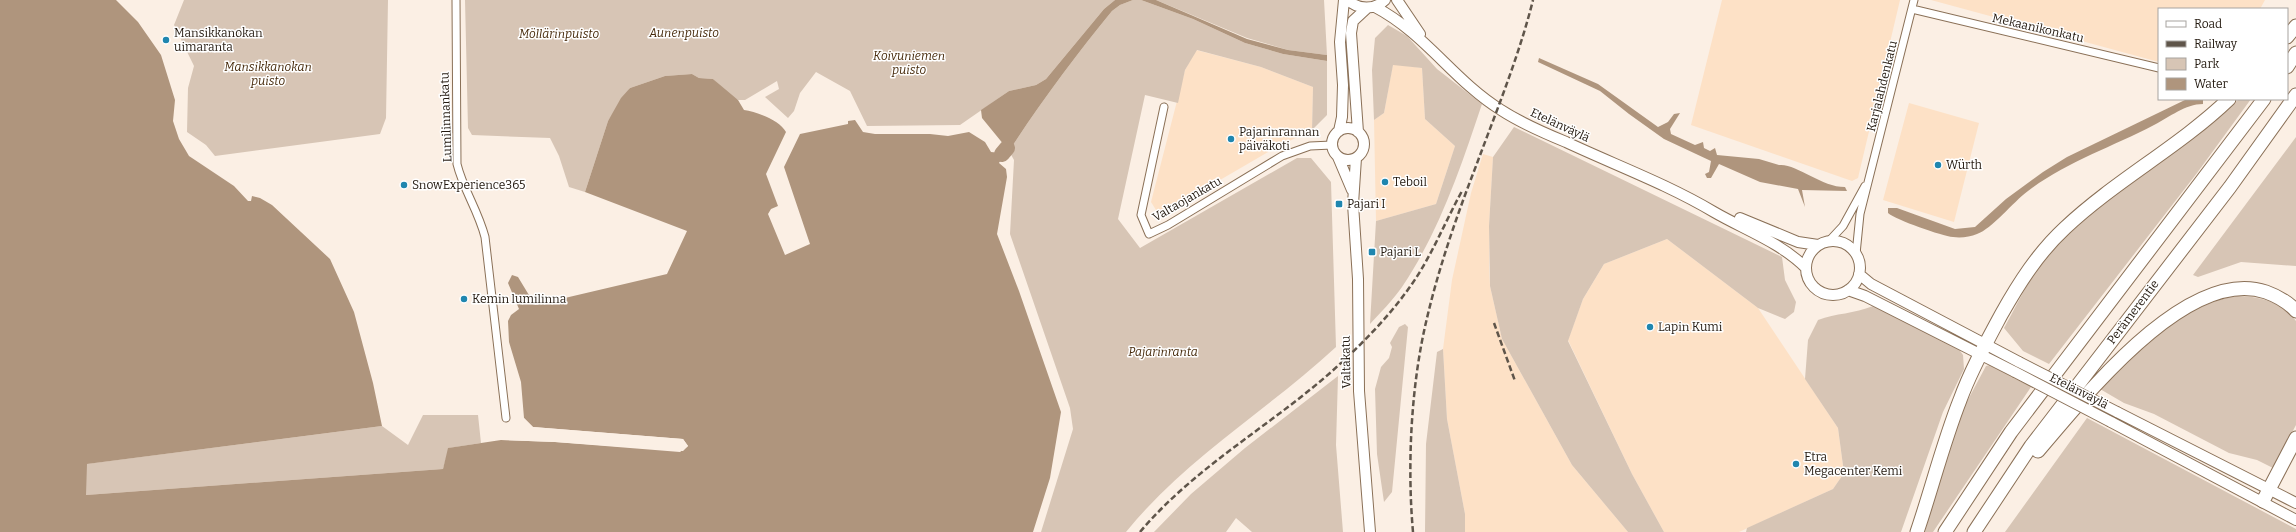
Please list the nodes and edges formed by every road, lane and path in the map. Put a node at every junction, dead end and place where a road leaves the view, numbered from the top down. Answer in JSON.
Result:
{"nodes":[{"id":1,"x":456,"y":0,"type":"edge"},
{"id":2,"x":1344,"y":0,"type":"edge"},
{"id":3,"x":1348,"y":0,"type":"edge"},
{"id":4,"x":1385,"y":0,"type":"edge"},
{"id":5,"x":1397,"y":0,"type":"edge"},
{"id":6,"x":1914,"y":0,"type":"edge"},
{"id":7,"x":1371,"y":7,"type":"junction"},
{"id":8,"x":1912,"y":9,"type":"junction"},
{"id":9,"x":2296,"y":26,"type":"edge"},
{"id":10,"x":2288,"y":36,"type":"edge"},
{"id":11,"x":1426,"y":43,"type":"junction"},
{"id":12,"x":2296,"y":53,"type":"edge"},
{"id":13,"x":2288,"y":65,"type":"edge"},
{"id":14,"x":2158,"y":68,"type":"edge"},
{"id":15,"x":2296,"y":95,"type":"edge"},
{"id":16,"x":2228,"y":100,"type":"edge"},
{"id":17,"x":2263,"y":100,"type":"edge"},
{"id":18,"x":1164,"y":107,"type":"dead end"},
{"id":19,"x":1339,"y":131,"type":"junction"},
{"id":20,"x":1358,"y":132,"type":"junction"},
{"id":21,"x":1332,"y":145,"type":"junction"},
{"id":22,"x":1338,"y":157,"type":"junction"},
{"id":23,"x":1356,"y":158,"type":"junction"},
{"id":24,"x":1869,"y":177,"type":"junction"},
{"id":25,"x":1353,"y":192,"type":"junction"},
{"id":26,"x":1701,"y":203,"type":"junction"},
{"id":27,"x":1829,"y":241,"type":"junction"},
{"id":28,"x":1818,"y":245,"type":"junction"},
{"id":29,"x":1856,"y":254,"type":"junction"},
{"id":30,"x":1806,"y":268,"type":"junction"},
{"id":31,"x":1859,"y":274,"type":"junction"},
{"id":32,"x":1848,"y":290,"type":"junction"},
{"id":33,"x":2296,"y":311,"type":"edge"},
{"id":34,"x":1983,"y":349,"type":"junction"},
{"id":35,"x":506,"y":418,"type":"dead end"},
{"id":36,"x":2296,"y":438,"type":"edge"},
{"id":37,"x":2268,"y":489,"type":"junction"},
{"id":38,"x":2263,"y":501,"type":"junction"},
{"id":39,"x":2296,"y":503,"type":"edge"},
{"id":40,"x":2296,"y":520,"type":"edge"},
{"id":41,"x":1976,"y":529,"type":"edge"},
{"id":42,"x":1370,"y":532,"type":"edge"},
{"id":43,"x":1917,"y":532,"type":"edge"},
{"id":44,"x":1945,"y":532,"type":"edge"}],
"edges":[{"from":1,"to":35,"type":"street","name":"Lumilinnankatu"},
{"from":2,"to":19,"type":"main road"},
{"from":3,"to":7,"type":"main road","name":"Etelänväylä"},
{"from":4,"to":7,"type":"main road"},
{"from":5,"to":11,"type":"main road","name":"Etelänväylä"},
{"from":6,"to":8,"type":"street","name":"Karjalahdenkatu"},
{"from":7,"to":11,"type":"main road","name":"Etelänväylä"},
{"from":7,"to":20,"type":"main road"},
{"from":8,"to":14,"type":"street","name":"Mekaanikonkatu"},
{"from":8,"to":24,"type":"street","name":"Karjalahdenkatu"},
{"from":9,"to":10,"type":"highway"},
{"from":11,"to":26,"type":"main road","name":"Etelänväylä"},
{"from":12,"to":13,"type":"highway"},
{"from":15,"to":41,"type":"highway","name":"Perämerentie"},
{"from":16,"to":34,"type":"highway"},
{"from":17,"to":44,"type":"highway","name":"Perämerentie"},
{"from":18,"to":21,"type":"street","name":"Valtaojankatu"},
{"from":19,"to":20,"type":"main road"},
{"from":19,"to":21,"type":"main road"},
{"from":20,"to":23,"type":"main road"},
{"from":21,"to":22,"type":"main road"},
{"from":22,"to":23,"type":"main road"},
{"from":22,"to":25,"type":"main road","name":"Valtakatu"},
{"from":23,"to":25,"type":"main road","name":"Valtakatu"},
{"from":24,"to":27,"type":"street","name":"Karjalahdenkatu"},
{"from":24,"to":29,"type":"street","name":"Karjalahdenkatu"},
{"from":25,"to":42,"type":"main road","name":"Valtakatu"},
{"from":26,"to":28,"type":"main road","name":"Etelänväylä"},
{"from":26,"to":30,"type":"main road","name":"Etelänväylä"},
{"from":27,"to":28,"type":"main road"},
{"from":27,"to":29,"type":"main road"},
{"from":28,"to":30,"type":"main road"},
{"from":29,"to":31,"type":"main road"},
{"from":30,"to":32,"type":"main road"},
{"from":31,"to":32,"type":"main road"},
{"from":31,"to":34,"type":"main road","name":"Etelänväylä"},
{"from":32,"to":34,"type":"main road","name":"Etelänväylä"},
{"from":33,"to":41,"type":"highway"},
{"from":34,"to":37,"type":"main road","name":"Etelänväylä","bridge":true},
{"from":34,"to":38,"type":"main road","name":"Etelänväylä","bridge":true},
{"from":34,"to":43,"type":"highway"},
{"from":36,"to":37,"type":"highway"},
{"from":37,"to":38,"type":"highway"},
{"from":37,"to":39,"type":"main road","name":"Etelänväylä"},
{"from":38,"to":40,"type":"main road","name":"Etelänväylä"}]}
